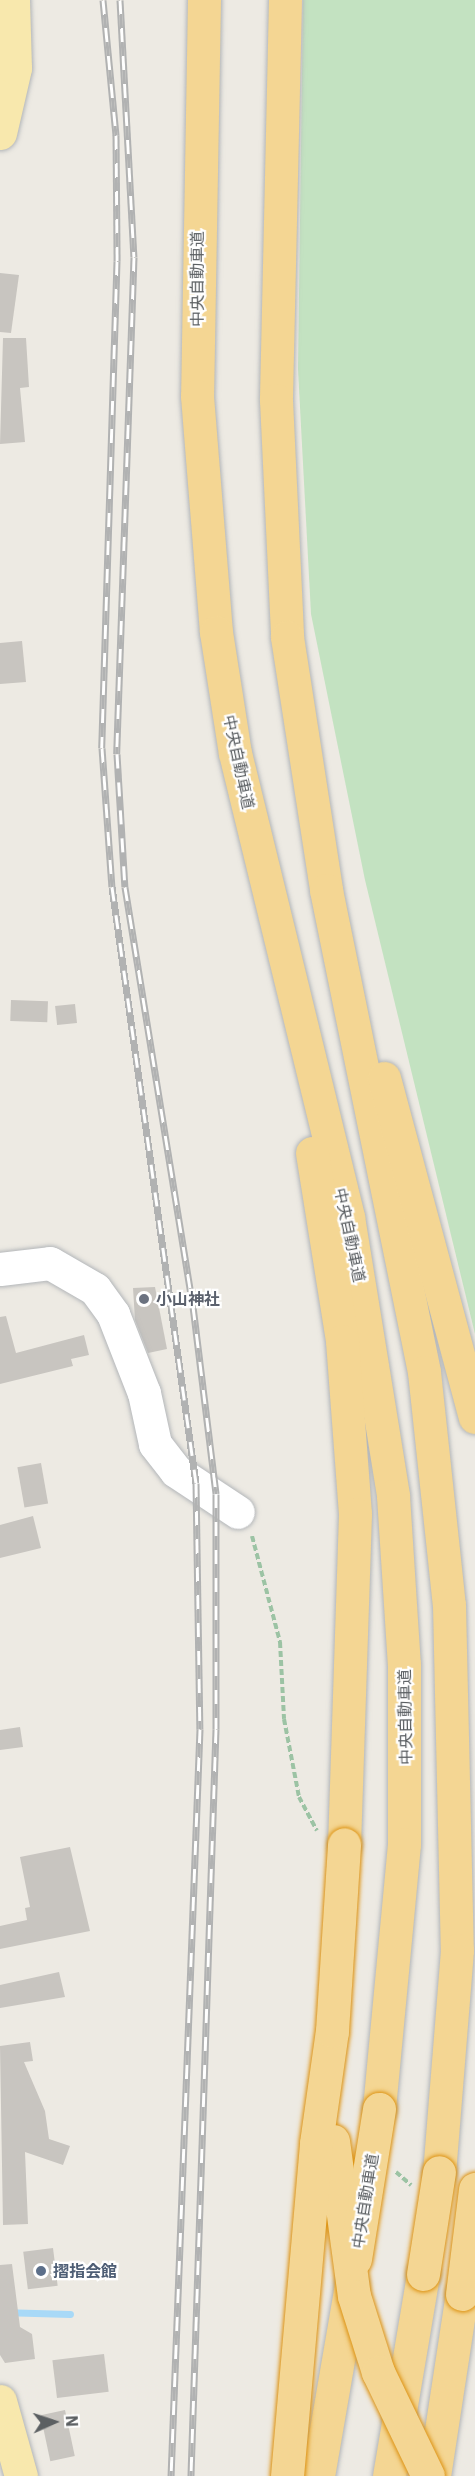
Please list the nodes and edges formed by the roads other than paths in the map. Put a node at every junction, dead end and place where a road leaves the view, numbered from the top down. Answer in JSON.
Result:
{"nodes":[{"id":1,"x":13,"y":0,"type":"edge"},
{"id":2,"x":204,"y":0,"type":"edge"},
{"id":3,"x":285,"y":0,"type":"edge"},
{"id":4,"x":0,"y":133,"type":"edge"},
{"id":5,"x":302,"y":753,"type":"junction"},
{"id":6,"x":262,"y":866,"type":"junction"},
{"id":7,"x":0,"y":1269,"type":"edge"},
{"id":8,"x":475,"y":1417,"type":"edge"},
{"id":9,"x":238,"y":1512,"type":"road end"},
{"id":10,"x":332,"y":2031,"type":"junction"},
{"id":11,"x":475,"y":2189,"type":"edge"},
{"id":12,"x":351,"y":2285,"type":"junction"},
{"id":13,"x":0,"y":2401,"type":"edge"},
{"id":14,"x":21,"y":2476,"type":"edge"},
{"id":15,"x":287,"y":2476,"type":"edge"},
{"id":16,"x":318,"y":2476,"type":"edge"},
{"id":17,"x":389,"y":2476,"type":"edge"},
{"id":18,"x":428,"y":2476,"type":"edge"},
{"id":19,"x":434,"y":2476,"type":"edge"}],
"edges":[{"from":1,"to":4,"type":"main road"},
{"from":2,"to":6,"type":"highway","name":"中央自動車道"},
{"from":3,"to":5,"type":"highway"},
{"from":5,"to":8,"type":"highway"},
{"from":5,"to":17,"type":"highway","bridge":true},
{"from":6,"to":10,"type":"highway","bridge":true},
{"from":6,"to":12,"type":"highway","name":"中央自動車道","bridge":true},
{"from":7,"to":9,"type":"street"},
{"from":10,"to":12,"type":"highway","bridge":true},
{"from":10,"to":15,"type":"highway","bridge":true},
{"from":11,"to":19,"type":"highway","bridge":true},
{"from":12,"to":16,"type":"highway","name":"中央自動車道"},
{"from":12,"to":18,"type":"highway","bridge":true},
{"from":13,"to":14,"type":"main road"}]}
